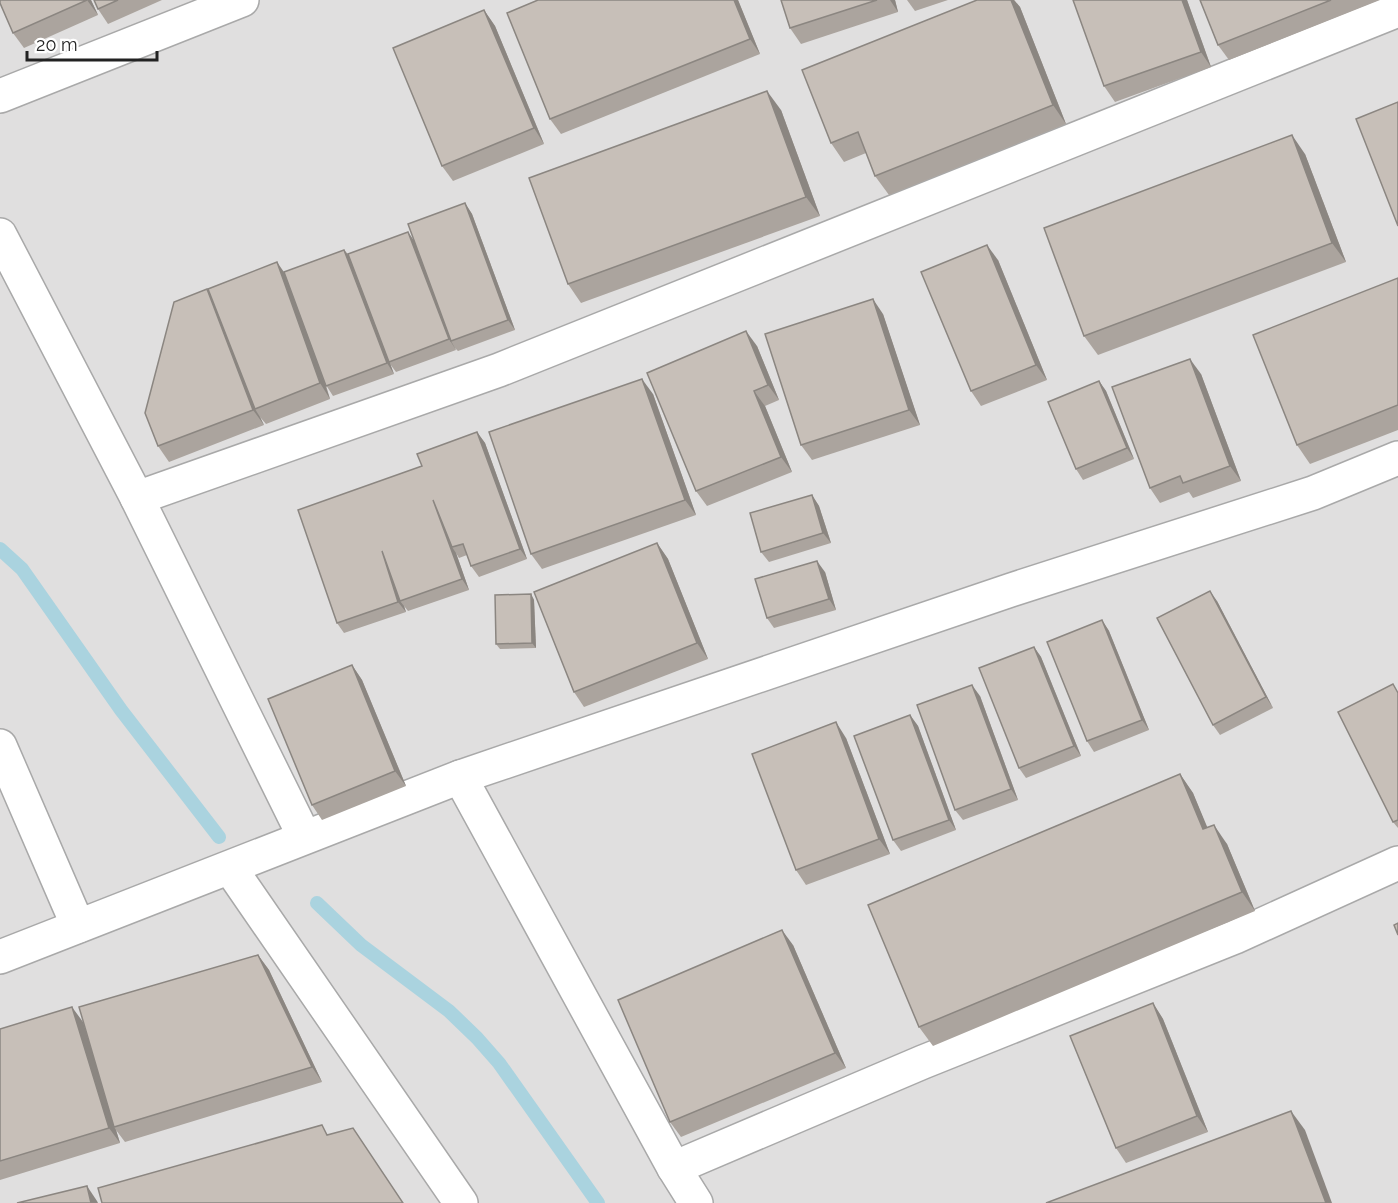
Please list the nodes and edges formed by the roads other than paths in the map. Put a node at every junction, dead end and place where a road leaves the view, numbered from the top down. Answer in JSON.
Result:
{"nodes":[{"id":1,"x":242,"y":0,"type":"edge"},
{"id":2,"x":1398,"y":10,"type":"edge"},
{"id":3,"x":0,"y":96,"type":"edge"},
{"id":4,"x":0,"y":235,"type":"edge"},
{"id":5,"x":1398,"y":458,"type":"edge"},
{"id":6,"x":137,"y":498,"type":"junction"},
{"id":7,"x":0,"y":746,"type":"edge"},
{"id":8,"x":460,"y":777,"type":"junction"},
{"id":9,"x":304,"y":836,"type":"junction"},
{"id":10,"x":1398,"y":863,"type":"edge"},
{"id":11,"x":230,"y":868,"type":"junction"},
{"id":12,"x":78,"y":926,"type":"junction"},
{"id":13,"x":0,"y":957,"type":"edge"},
{"id":14,"x":674,"y":1168,"type":"junction"},
{"id":15,"x":461,"y":1203,"type":"edge"},
{"id":16,"x":696,"y":1203,"type":"edge"}],
"edges":[{"from":1,"to":3,"type":"street"},
{"from":2,"to":6,"type":"street"},
{"from":4,"to":6,"type":"street"},
{"from":5,"to":8,"type":"street"},
{"from":6,"to":9,"type":"street"},
{"from":7,"to":12,"type":"street"},
{"from":8,"to":9,"type":"street"},
{"from":8,"to":14,"type":"street"},
{"from":9,"to":11,"type":"street"},
{"from":10,"to":14,"type":"street"},
{"from":11,"to":12,"type":"street"},
{"from":11,"to":15,"type":"street"},
{"from":12,"to":13,"type":"street"},
{"from":14,"to":16,"type":"street"}]}
